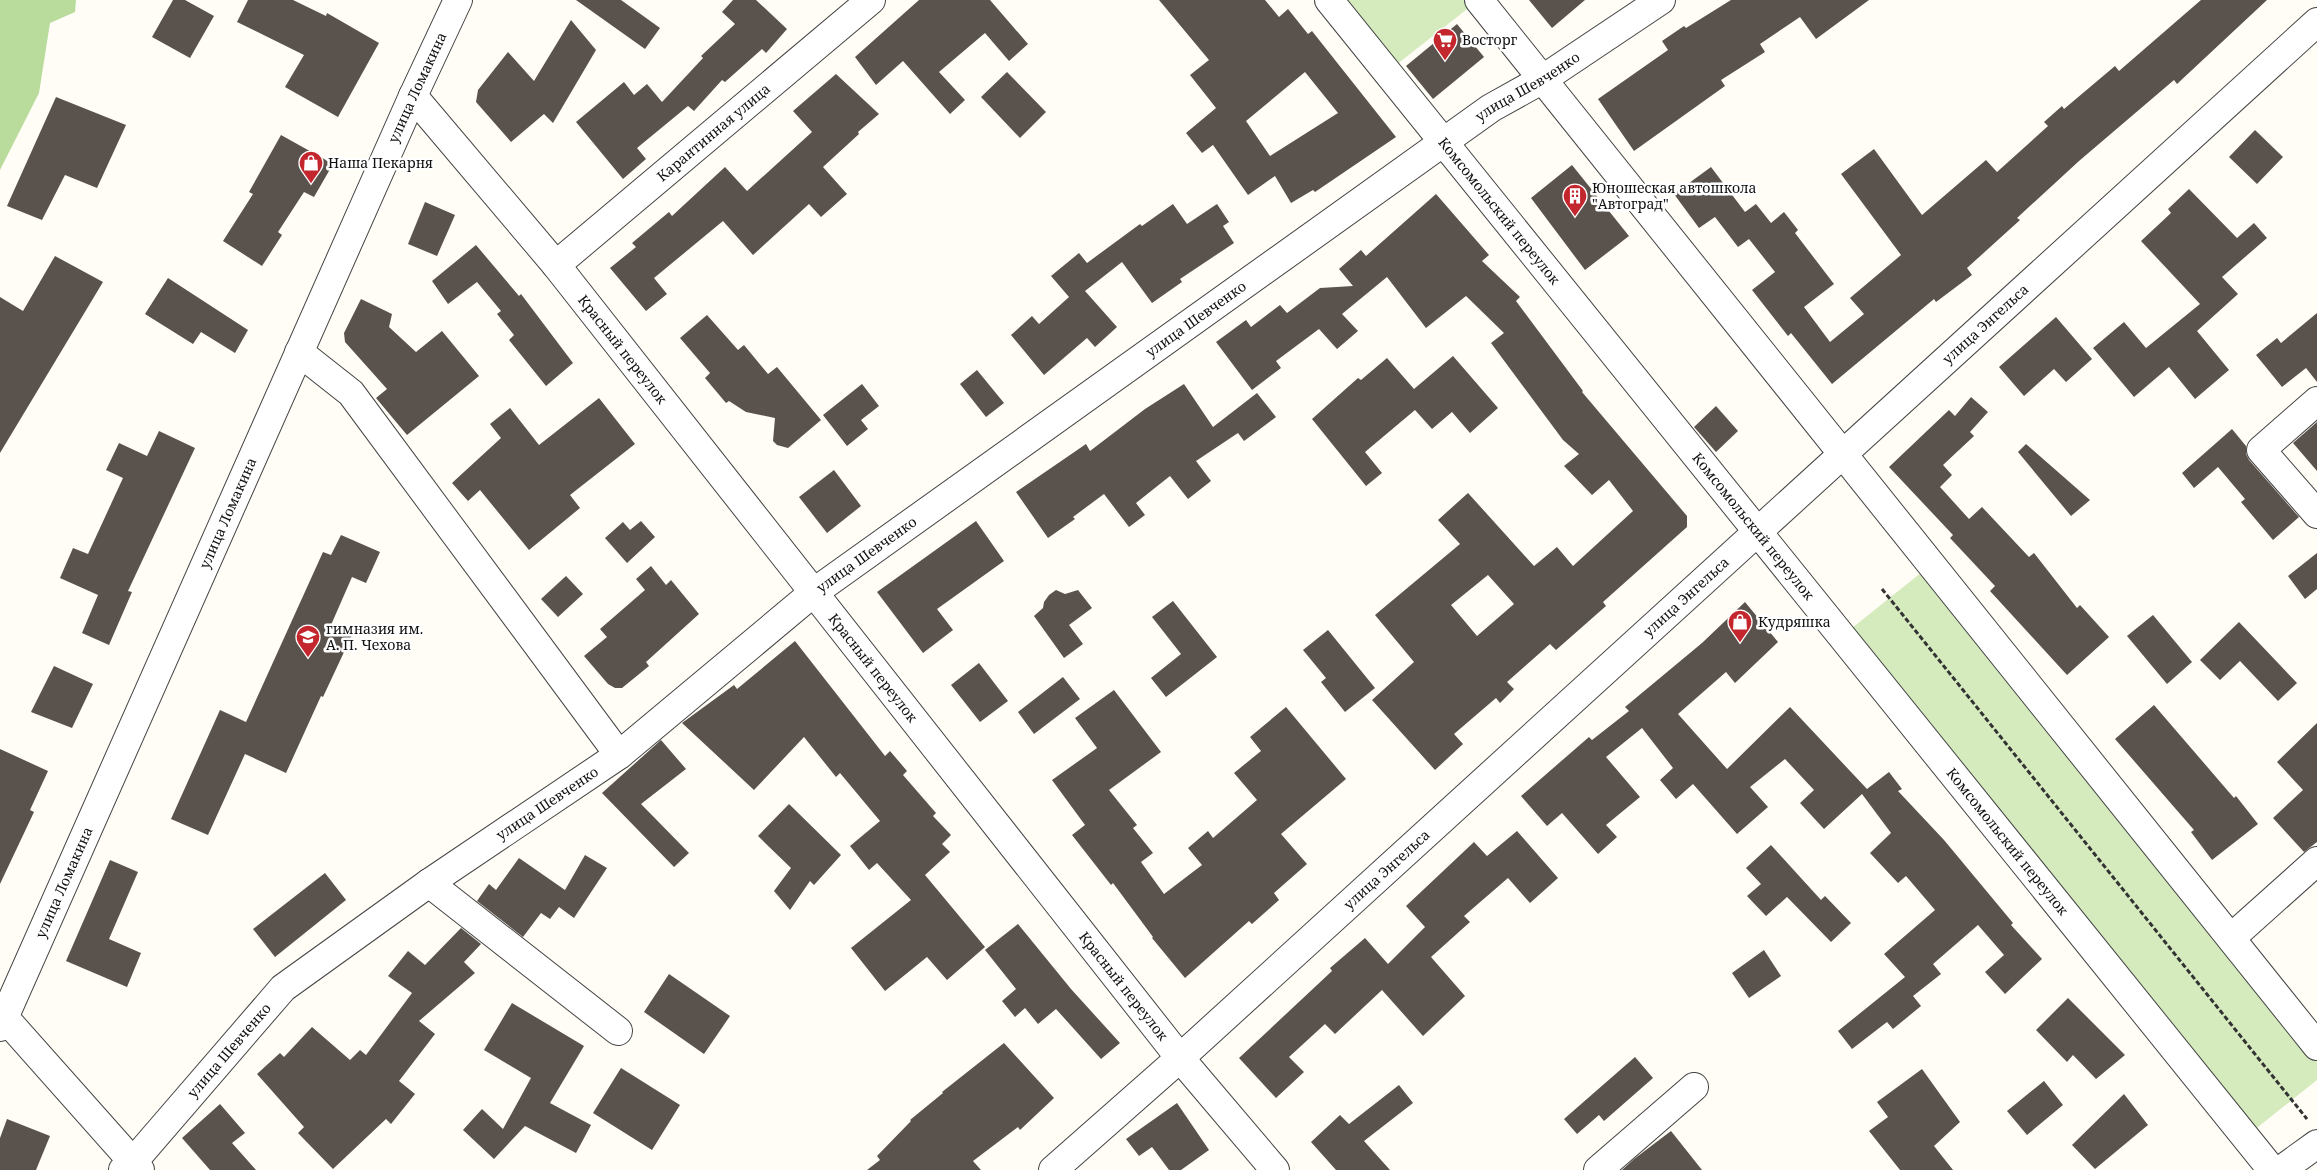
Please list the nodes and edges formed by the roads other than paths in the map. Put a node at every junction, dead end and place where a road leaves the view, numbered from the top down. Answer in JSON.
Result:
{"nodes":[{"id":1,"x":458,"y":0,"type":"edge"},
{"id":2,"x":871,"y":0,"type":"edge"},
{"id":3,"x":1329,"y":0,"type":"edge"},
{"id":4,"x":1479,"y":0,"type":"edge"},
{"id":5,"x":1661,"y":0,"type":"edge"},
{"id":6,"x":2317,"y":22,"type":"edge"},
{"id":7,"x":1543,"y":79,"type":"junction"},
{"id":8,"x":413,"y":96,"type":"junction"},
{"id":9,"x":1443,"y":141,"type":"junction"},
{"id":10,"x":556,"y":265,"type":"junction"},
{"id":11,"x":299,"y":352,"type":"junction"},
{"id":12,"x":2317,"y":401,"type":"edge"},
{"id":13,"x":1844,"y":454,"type":"junction"},
{"id":14,"x":2317,"y":514,"type":"edge"},
{"id":15,"x":1759,"y":531,"type":"junction"},
{"id":16,"x":813,"y":593,"type":"junction"},
{"id":17,"x":619,"y":755,"type":"junction"},
{"id":18,"x":2317,"y":860,"type":"edge"},
{"id":19,"x":429,"y":883,"type":"junction"},
{"id":20,"x":2231,"y":938,"type":"junction"},
{"id":21,"x":2,"y":1022,"type":"edge"},
{"id":22,"x":618,"y":1031,"type":"dead end"},
{"id":23,"x":2317,"y":1046,"type":"edge"},
{"id":24,"x":1180,"y":1058,"type":"junction"},
{"id":25,"x":1694,"y":1087,"type":"dead end"},
{"id":26,"x":2314,"y":1134,"type":"edge"},
{"id":27,"x":132,"y":1167,"type":"edge"},
{"id":28,"x":1053,"y":1170,"type":"edge"},
{"id":29,"x":1275,"y":1170,"type":"edge"},
{"id":30,"x":1598,"y":1170,"type":"edge"},
{"id":31,"x":2272,"y":1170,"type":"edge"},
{"id":32,"x":2281,"y":1170,"type":"edge"}],
"edges":[{"from":1,"to":8,"type":"street","name":"улица Ломакина"},
{"from":2,"to":10,"type":"street","name":"Карантинная улица"},
{"from":3,"to":9,"type":"street","name":"Комсомольский переулок"},
{"from":4,"to":7,"type":"street"},
{"from":5,"to":7,"type":"street","name":"улица Шевченко"},
{"from":6,"to":13,"type":"street","name":"улица Энгельса"},
{"from":7,"to":9,"type":"street","name":"улица Шевченко"},
{"from":7,"to":13,"type":"street"},
{"from":8,"to":10,"type":"street","name":"Красный переулок"},
{"from":8,"to":11,"type":"street","name":"улица Ломакина"},
{"from":9,"to":15,"type":"street","name":"Комсомольский переулок"},
{"from":9,"to":16,"type":"street","name":"улица Шевченко"},
{"from":10,"to":16,"type":"street","name":"Красный переулок"},
{"from":11,"to":17,"type":"street"},
{"from":11,"to":21,"type":"street","name":"улица Ломакина"},
{"from":12,"to":14,"type":"street"},
{"from":13,"to":15,"type":"street","name":"улица Энгельса"},
{"from":13,"to":20,"type":"street"},
{"from":15,"to":24,"type":"street","name":"улица Энгельса"},
{"from":15,"to":31,"type":"street","name":"Комсомольский переулок"},
{"from":16,"to":17,"type":"street","name":"улица Шевченко"},
{"from":16,"to":24,"type":"street","name":"Красный переулок"},
{"from":17,"to":19,"type":"street","name":"улица Шевченко"},
{"from":18,"to":20,"type":"street"},
{"from":19,"to":22,"type":"street"},
{"from":19,"to":27,"type":"street","name":"улица Шевченко"},
{"from":20,"to":23,"type":"street"},
{"from":21,"to":27,"type":"street"},
{"from":24,"to":28,"type":"street","name":"улица Энгельса"},
{"from":24,"to":29,"type":"street","name":"Красный переулок"},
{"from":25,"to":30,"type":"street"},
{"from":26,"to":32,"type":"street"}]}
